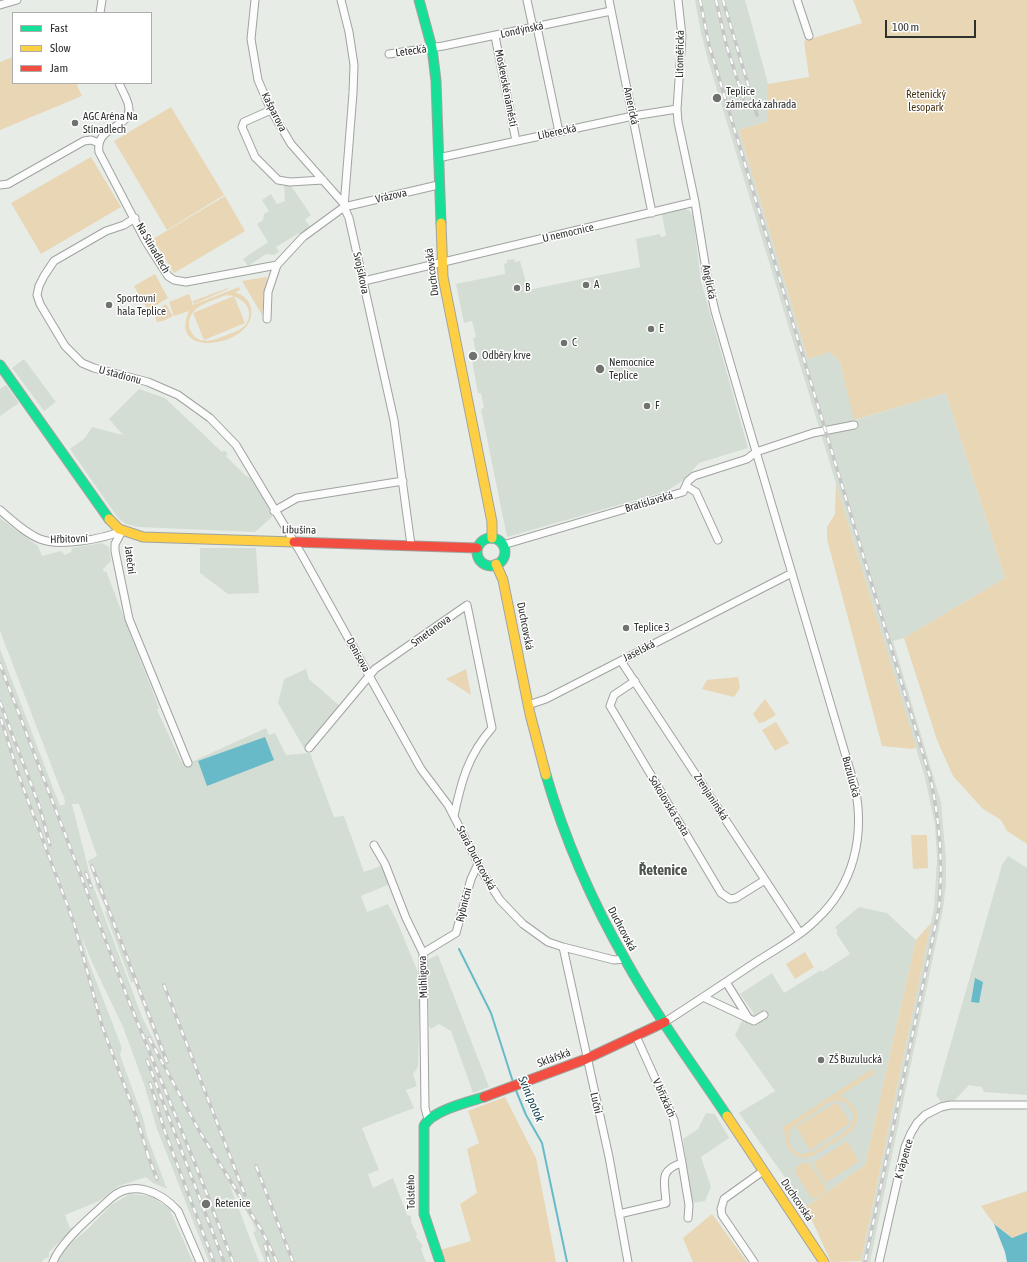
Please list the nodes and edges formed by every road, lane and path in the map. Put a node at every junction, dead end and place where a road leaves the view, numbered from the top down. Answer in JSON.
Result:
{"nodes":[{"id":1,"x":17,"y":0,"type":"edge"},
{"id":2,"x":102,"y":0,"type":"edge"},
{"id":3,"x":255,"y":0,"type":"edge"},
{"id":4,"x":341,"y":0,"type":"edge"},
{"id":5,"x":419,"y":0,"type":"edge"},
{"id":6,"x":527,"y":0,"type":"edge"},
{"id":7,"x":609,"y":0,"type":"edge"},
{"id":8,"x":678,"y":0,"type":"edge"},
{"id":9,"x":797,"y":0,"type":"edge"},
{"id":10,"x":0,"y":5,"type":"edge"},
{"id":11,"x":100,"y":12,"type":"edge"},
{"id":12,"x":611,"y":12,"type":"junction"},
{"id":13,"x":535,"y":27,"type":"junction"},
{"id":14,"x":495,"y":36,"type":"junction"},
{"id":15,"x":809,"y":36,"type":"dead end"},
{"id":16,"x":432,"y":48,"type":"junction"},
{"id":17,"x":389,"y":54,"type":"dead end"},
{"id":18,"x":119,"y":84,"type":"edge"},
{"id":19,"x":677,"y":109,"type":"junction"},
{"id":20,"x":271,"y":110,"type":"junction"},
{"id":21,"x":634,"y":116,"type":"junction"},
{"id":22,"x":559,"y":132,"type":"junction"},
{"id":23,"x":516,"y":141,"type":"junction"},
{"id":24,"x":99,"y":143,"type":"junction"},
{"id":25,"x":438,"y":158,"type":"junction"},
{"id":26,"x":322,"y":180,"type":"junction"},
{"id":27,"x":0,"y":185,"type":"edge"},
{"id":28,"x":438,"y":185,"type":"junction"},
{"id":29,"x":695,"y":202,"type":"junction"},
{"id":30,"x":344,"y":205,"type":"junction"},
{"id":31,"x":652,"y":213,"type":"junction"},
{"id":32,"x":135,"y":218,"type":"junction"},
{"id":33,"x":441,"y":263,"type":"junction"},
{"id":34,"x":277,"y":264,"type":"junction"},
{"id":35,"x":364,"y":281,"type":"junction"},
{"id":36,"x":268,"y":319,"type":"dead end"},
{"id":37,"x":0,"y":365,"type":"edge"},
{"id":38,"x":854,"y":425,"type":"dead end"},
{"id":39,"x":756,"y":452,"type":"junction"},
{"id":40,"x":403,"y":481,"type":"junction"},
{"id":41,"x":686,"y":486,"type":"junction"},
{"id":42,"x":0,"y":510,"type":"edge"},
{"id":43,"x":274,"y":511,"type":"junction"},
{"id":44,"x":122,"y":531,"type":"junction"},
{"id":45,"x":492,"y":538,"type":"junction"},
{"id":46,"x":718,"y":540,"type":"dead end"},
{"id":47,"x":294,"y":542,"type":"junction"},
{"id":48,"x":411,"y":545,"type":"junction"},
{"id":49,"x":503,"y":546,"type":"junction"},
{"id":50,"x":477,"y":548,"type":"junction"},
{"id":51,"x":496,"y":564,"type":"junction"},
{"id":52,"x":792,"y":573,"type":"junction"},
{"id":53,"x":621,"y":660,"type":"junction"},
{"id":54,"x":369,"y":676,"type":"junction"},
{"id":55,"x":635,"y":681,"type":"junction"},
{"id":56,"x":528,"y":705,"type":"junction"},
{"id":57,"x":309,"y":748,"type":"dead end"},
{"id":58,"x":188,"y":763,"type":"dead end"},
{"id":59,"x":454,"y":816,"type":"junction"},
{"id":60,"x":374,"y":845,"type":"dead end"},
{"id":61,"x":478,"y":864,"type":"junction"},
{"id":62,"x":765,"y":880,"type":"junction"},
{"id":63,"x":800,"y":933,"type":"junction"},
{"id":64,"x":563,"y":948,"type":"junction"},
{"id":65,"x":423,"y":953,"type":"junction"},
{"id":66,"x":624,"y":959,"type":"junction"},
{"id":67,"x":726,"y":982,"type":"junction"},
{"id":68,"x":703,"y":997,"type":"junction"},
{"id":69,"x":764,"y":1015,"type":"dead end"},
{"id":70,"x":749,"y":1019,"type":"junction"},
{"id":71,"x":665,"y":1022,"type":"junction"},
{"id":72,"x":636,"y":1036,"type":"junction"},
{"id":73,"x":586,"y":1059,"type":"junction"},
{"id":74,"x":1027,"y":1105,"type":"edge"},
{"id":75,"x":428,"y":1120,"type":"junction"},
{"id":76,"x":682,"y":1163,"type":"junction"},
{"id":77,"x":763,"y":1171,"type":"junction"},
{"id":78,"x":619,"y":1214,"type":"junction"},
{"id":79,"x":688,"y":1218,"type":"dead end"},
{"id":80,"x":628,"y":1261,"type":"edge"},
{"id":81,"x":53,"y":1262,"type":"edge"},
{"id":82,"x":200,"y":1262,"type":"edge"},
{"id":83,"x":440,"y":1262,"type":"edge"},
{"id":84,"x":754,"y":1262,"type":"edge"},
{"id":85,"x":824,"y":1262,"type":"edge"},
{"id":86,"x":879,"y":1262,"type":"edge"}],
"edges":[{"from":1,"to":10,"type":"street"},
{"from":2,"to":11,"type":"street"},
{"from":3,"to":20,"type":"street","name":"Kašparova"},
{"from":4,"to":30,"type":"street","name":"Svojsíkova"},
{"from":5,"to":16,"type":"main road","name":"Duchcovská"},
{"from":6,"to":13,"type":"street"},
{"from":7,"to":12,"type":"street","name":"Americká"},
{"from":8,"to":19,"type":"street","name":"Litoměřická"},
{"from":9,"to":15,"type":"street"},
{"from":12,"to":13,"type":"street","name":"Londýnská"},
{"from":12,"to":21,"type":"street","name":"Americká"},
{"from":13,"to":14,"type":"street","name":"Londýnská"},
{"from":13,"to":22,"type":"street"},
{"from":14,"to":16,"type":"street","name":"Londýnská"},
{"from":14,"to":23,"type":"street","name":"Moskevské náměstí"},
{"from":16,"to":17,"type":"street","name":"Letecká"},
{"from":16,"to":25,"type":"main road","name":"Duchcovská"},
{"from":18,"to":24,"type":"street"},
{"from":19,"to":21,"type":"street","name":"Liberecká"},
{"from":19,"to":29,"type":"street","name":"Anglická"},
{"from":20,"to":26,"type":"street","name":"Kašparova"},
{"from":20,"to":26,"type":"street"},
{"from":21,"to":22,"type":"street","name":"Liberecká"},
{"from":21,"to":31,"type":"street","name":"Americká"},
{"from":22,"to":23,"type":"street","name":"Liberecká"},
{"from":23,"to":25,"type":"street","name":"Liberecká"},
{"from":24,"to":27,"type":"street"},
{"from":24,"to":32,"type":"street","name":"Na Stínadlech"},
{"from":25,"to":28,"type":"main road","name":"Duchcovská"},
{"from":26,"to":30,"type":"street","name":"Kašparova"},
{"from":28,"to":30,"type":"street","name":"Vrázova"},
{"from":28,"to":33,"type":"main road","name":"Duchcovská"},
{"from":29,"to":31,"type":"street","name":"U nemocnice"},
{"from":29,"to":39,"type":"street","name":"Anglická"},
{"from":30,"to":34,"type":"street"},
{"from":30,"to":35,"type":"street","name":"Svojsíkova"},
{"from":31,"to":33,"type":"street","name":"U nemocnice"},
{"from":32,"to":34,"type":"street","name":"Na Stínadlech"},
{"from":32,"to":43,"type":"street","name":"U stadionu"},
{"from":33,"to":35,"type":"street","name":"U nemocnice"},
{"from":33,"to":45,"type":"main road","name":"Duchcovská"},
{"from":34,"to":36,"type":"street"},
{"from":35,"to":40,"type":"street","name":"Svojsíkova"},
{"from":37,"to":44,"type":"main road","name":"Jateční"},
{"from":38,"to":39,"type":"street","name":"Bratislavská"},
{"from":39,"to":41,"type":"street","name":"Bratislavská"},
{"from":39,"to":52,"type":"street","name":"Buzulucká"},
{"from":40,"to":43,"type":"street","name":"Libušina"},
{"from":40,"to":48,"type":"street","name":"Svojsíkova"},
{"from":41,"to":46,"type":"street"},
{"from":41,"to":49,"type":"street","name":"Bratislavská"},
{"from":42,"to":44,"type":"street","name":"Hřbitovní"},
{"from":43,"to":47,"type":"street","name":"U stadionu"},
{"from":44,"to":47,"type":"main road","name":"Libušina"},
{"from":44,"to":58,"type":"street","name":"Jateční"},
{"from":45,"to":49,"type":"main road"},
{"from":45,"to":50,"type":"main road"},
{"from":47,"to":48,"type":"main road","name":"Libušina"},
{"from":47,"to":54,"type":"street","name":"Denisova"},
{"from":48,"to":50,"type":"main road","name":"Libušina"},
{"from":49,"to":51,"type":"main road"},
{"from":50,"to":51,"type":"main road"},
{"from":51,"to":56,"type":"main road","name":"Duchcovská"},
{"from":52,"to":53,"type":"street","name":"Jaselská"},
{"from":52,"to":63,"type":"street","name":"Buzulucká"},
{"from":53,"to":55,"type":"street","name":"Zrenjaninská"},
{"from":53,"to":56,"type":"street","name":"Jaselská"},
{"from":54,"to":57,"type":"street","name":"Smetanova"},
{"from":54,"to":59,"type":"street","name":"Denisova"},
{"from":54,"to":59,"type":"street","name":"Smetanova"},
{"from":55,"to":62,"type":"street","name":"Zrenjaninská"},
{"from":55,"to":62,"type":"street","name":"Sokolovská cesta"},
{"from":56,"to":66,"type":"main road","name":"Duchcovská"},
{"from":59,"to":61,"type":"street","name":"Stará Duchcovská"},
{"from":60,"to":65,"type":"street","name":"Mühligova"},
{"from":61,"to":64,"type":"street","name":"Stará Duchcovská"},
{"from":61,"to":65,"type":"street","name":"Rybniční"},
{"from":62,"to":63,"type":"street","name":"Zrenjaninská"},
{"from":63,"to":67,"type":"street","name":"Buzulucká"},
{"from":64,"to":66,"type":"street","name":"Stará Duchcovská"},
{"from":64,"to":73,"type":"street","name":"Luční"},
{"from":65,"to":75,"type":"street","name":"Mühligova"},
{"from":66,"to":71,"type":"main road","name":"Duchcovská"},
{"from":67,"to":68,"type":"street","name":"Buzulucká"},
{"from":67,"to":70,"type":"street"},
{"from":68,"to":70,"type":"street"},
{"from":68,"to":71,"type":"street","name":"Buzulucká"},
{"from":69,"to":70,"type":"street"},
{"from":71,"to":72,"type":"main road","name":"Sklářská"},
{"from":71,"to":77,"type":"main road","name":"Duchcovská"},
{"from":72,"to":73,"type":"main road","name":"Sklářská"},
{"from":72,"to":76,"type":"street","name":"V břízkách"},
{"from":73,"to":75,"type":"main road","name":"Sklářská"},
{"from":73,"to":78,"type":"street","name":"Luční"},
{"from":74,"to":86,"type":"street","name":"K vápence"},
{"from":75,"to":83,"type":"main road","name":"Tolstého"},
{"from":76,"to":78,"type":"street"},
{"from":76,"to":79,"type":"street","name":"V břízkách"},
{"from":77,"to":84,"type":"street"},
{"from":77,"to":85,"type":"main road","name":"Duchcovská"},
{"from":78,"to":80,"type":"street","name":"Luční"},
{"from":81,"to":82,"type":"street"}]}
